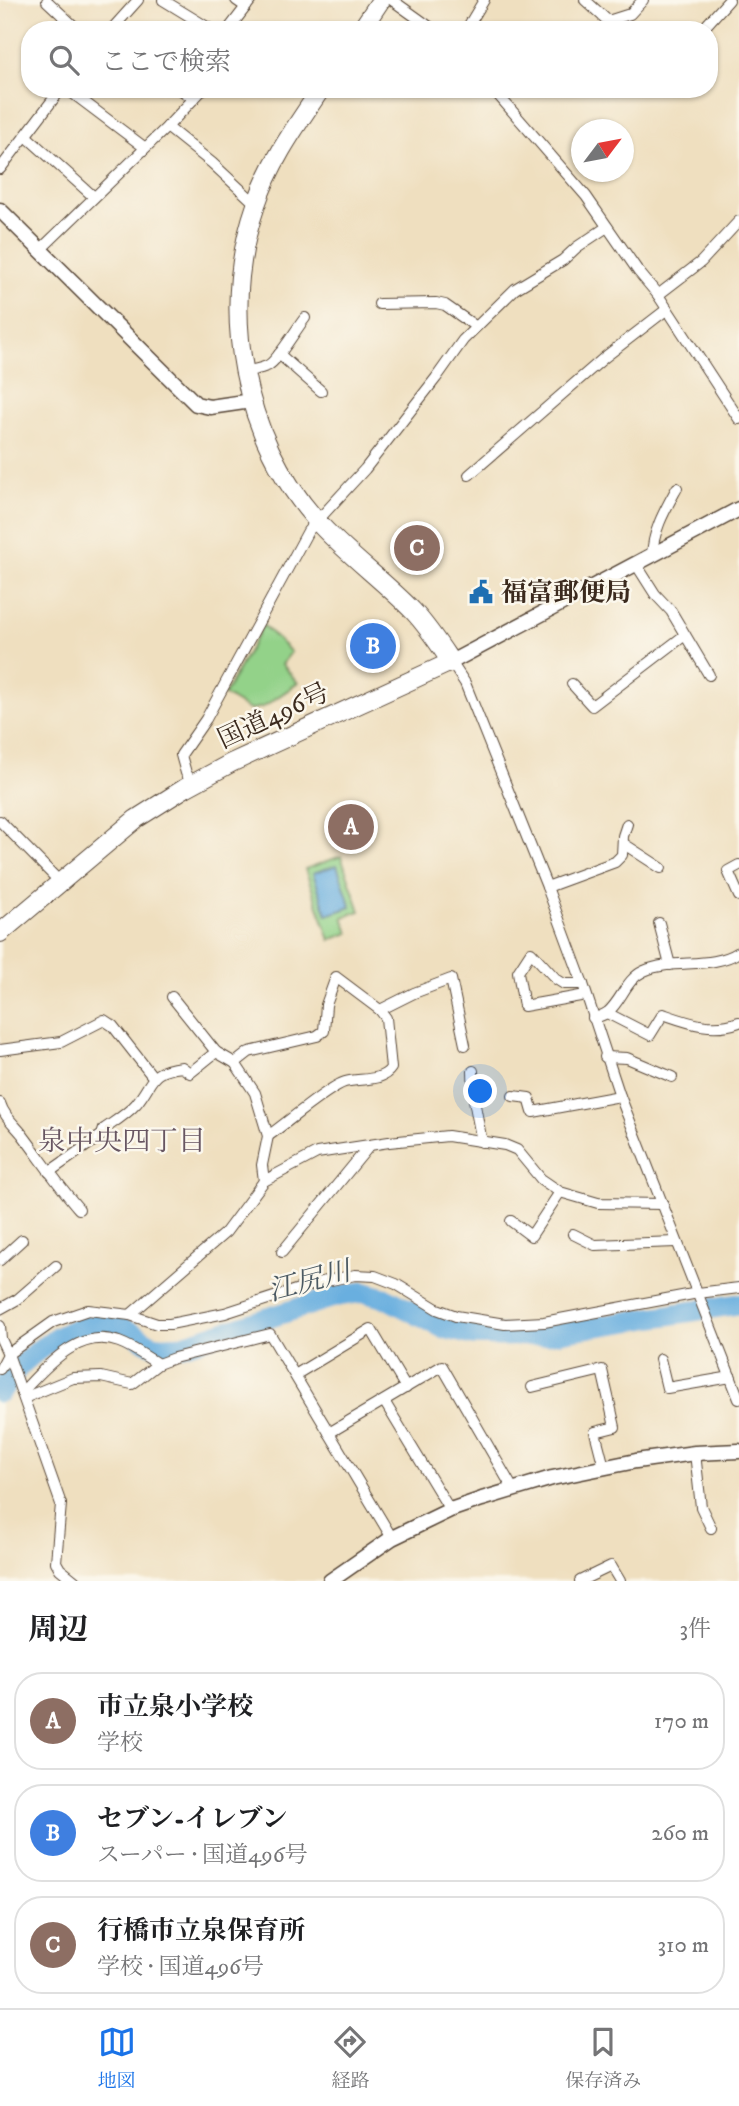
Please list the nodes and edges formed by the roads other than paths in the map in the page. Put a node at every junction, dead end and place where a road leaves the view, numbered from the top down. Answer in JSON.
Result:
{"nodes":[{"id":1,"x":138,"y":0,"type":"edge"},
{"id":2,"x":163,"y":0,"type":"edge"},
{"id":3,"x":236,"y":0,"type":"edge"},
{"id":4,"x":380,"y":0,"type":"edge"},
{"id":5,"x":392,"y":0,"type":"edge"},
{"id":6,"x":484,"y":0,"type":"edge"},
{"id":7,"x":585,"y":0,"type":"edge"},
{"id":8,"x":643,"y":0,"type":"edge"},
{"id":9,"x":729,"y":0,"type":"edge"},
{"id":10,"x":47,"y":1,"type":"edge"},
{"id":11,"x":249,"y":3,"type":"edge"},
{"id":12,"x":68,"y":21,"type":"edge"},
{"id":13,"x":119,"y":21,"type":"edge"},
{"id":14,"x":197,"y":21,"type":"edge"},
{"id":15,"x":235,"y":21,"type":"edge"},
{"id":16,"x":367,"y":21,"type":"edge"},
{"id":17,"x":421,"y":21,"type":"edge"},
{"id":18,"x":471,"y":21,"type":"edge"},
{"id":19,"x":710,"y":21,"type":"edge"},
{"id":20,"x":54,"y":98,"type":"edge"},
{"id":21,"x":79,"y":98,"type":"edge"},
{"id":22,"x":315,"y":98,"type":"edge"},
{"id":23,"x":501,"y":98,"type":"edge"},
{"id":24,"x":194,"y":99,"type":"edge"},
{"id":25,"x":167,"y":127,"type":"junction"},
{"id":26,"x":26,"y":136,"type":"junction"},
{"id":27,"x":144,"y":147,"type":"junction"},
{"id":28,"x":0,"y":169,"type":"edge"},
{"id":29,"x":94,"y":197,"type":"junction"},
{"id":30,"x":256,"y":204,"type":"junction"},
{"id":31,"x":0,"y":210,"type":"edge"},
{"id":32,"x":739,"y":221,"type":"edge"},
{"id":33,"x":607,"y":227,"type":"junction"},
{"id":34,"x":40,"y":250,"type":"junction"},
{"id":35,"x":658,"y":295,"type":"junction"},
{"id":36,"x":379,"y":304,"type":"dead end"},
{"id":37,"x":666,"y":310,"type":"junction"},
{"id":38,"x":305,"y":318,"type":"dead end"},
{"id":39,"x":475,"y":326,"type":"junction"},
{"id":40,"x":279,"y":355,"type":"junction"},
{"id":41,"x":244,"y":372,"type":"junction"},
{"id":42,"x":321,"y":391,"type":"dead end"},
{"id":43,"x":251,"y":401,"type":"junction"},
{"id":44,"x":739,"y":419,"type":"edge"},
{"id":45,"x":469,"y":475,"type":"dead end"},
{"id":46,"x":677,"y":488,"type":"dead end"},
{"id":47,"x":739,"y":509,"type":"edge"},
{"id":48,"x":317,"y":521,"type":"junction"},
{"id":49,"x":652,"y":556,"type":"junction"},
{"id":50,"x":636,"y":564,"type":"junction"},
{"id":51,"x":685,"y":635,"type":"junction"},
{"id":52,"x":451,"y":662,"type":"junction"},
{"id":53,"x":709,"y":675,"type":"dead end"},
{"id":54,"x":572,"y":684,"type":"dead end"},
{"id":55,"x":193,"y":784,"type":"junction"},
{"id":56,"x":0,"y":821,"type":"edge"},
{"id":57,"x":627,"y":824,"type":"dead end"},
{"id":58,"x":624,"y":844,"type":"junction"},
{"id":59,"x":739,"y":865,"type":"edge"},
{"id":60,"x":661,"y":868,"type":"dead end"},
{"id":61,"x":60,"y":882,"type":"junction"},
{"id":62,"x":547,"y":887,"type":"junction"},
{"id":63,"x":739,"y":896,"type":"edge"},
{"id":64,"x":659,"y":923,"type":"dead end"},
{"id":65,"x":0,"y":933,"type":"edge"},
{"id":66,"x":739,"y":952,"type":"edge"},
{"id":67,"x":670,"y":965,"type":"junction"},
{"id":68,"x":584,"y":989,"type":"junction"},
{"id":69,"x":172,"y":998,"type":"dead end"},
{"id":70,"x":380,"y":1010,"type":"junction"},
{"id":71,"x":607,"y":1013,"type":"junction"},
{"id":72,"x":593,"y":1018,"type":"junction"},
{"id":73,"x":739,"y":1022,"type":"edge"},
{"id":74,"x":465,"y":1045,"type":"dead end"},
{"id":75,"x":0,"y":1050,"type":"edge"},
{"id":76,"x":216,"y":1052,"type":"junction"},
{"id":77,"x":605,"y":1057,"type":"junction"},
{"id":78,"x":235,"y":1063,"type":"junction"},
{"id":79,"x":473,"y":1071,"type":"dead end"},
{"id":80,"x":153,"y":1077,"type":"junction"},
{"id":81,"x":673,"y":1077,"type":"dead end"},
{"id":82,"x":513,"y":1096,"type":"dead end"},
{"id":83,"x":620,"y":1096,"type":"junction"},
{"id":84,"x":1,"y":1112,"type":"edge"},
{"id":85,"x":268,"y":1136,"type":"junction"},
{"id":86,"x":482,"y":1142,"type":"junction"},
{"id":87,"x":370,"y":1145,"type":"junction"},
{"id":88,"x":49,"y":1172,"type":"junction"},
{"id":89,"x":264,"y":1181,"type":"junction"},
{"id":90,"x":560,"y":1192,"type":"junction"},
{"id":91,"x":662,"y":1204,"type":"junction"},
{"id":92,"x":79,"y":1209,"type":"dead end"},
{"id":93,"x":510,"y":1221,"type":"dead end"},
{"id":94,"x":573,"y":1234,"type":"dead end"},
{"id":95,"x":22,"y":1240,"type":"dead end"},
{"id":96,"x":676,"y":1242,"type":"junction"},
{"id":97,"x":282,"y":1252,"type":"dead end"},
{"id":98,"x":0,"y":1260,"type":"edge"},
{"id":99,"x":56,"y":1266,"type":"dead end"},
{"id":100,"x":739,"y":1288,"type":"edge"},
{"id":101,"x":698,"y":1293,"type":"junction"},
{"id":102,"x":0,"y":1309,"type":"edge"},
{"id":103,"x":130,"y":1315,"type":"junction"},
{"id":104,"x":0,"y":1326,"type":"edge"},
{"id":105,"x":5,"y":1350,"type":"edge"},
{"id":106,"x":660,"y":1359,"type":"dead end"},
{"id":107,"x":158,"y":1364,"type":"junction"},
{"id":108,"x":0,"y":1368,"type":"edge"},
{"id":109,"x":295,"y":1375,"type":"junction"},
{"id":110,"x":731,"y":1377,"type":"junction"},
{"id":111,"x":532,"y":1387,"type":"dead end"},
{"id":112,"x":406,"y":1388,"type":"junction"},
{"id":113,"x":23,"y":1395,"type":"junction"},
{"id":114,"x":739,"y":1399,"type":"edge"},
{"id":115,"x":384,"y":1401,"type":"junction"},
{"id":116,"x":329,"y":1433,"type":"junction"},
{"id":117,"x":739,"y":1451,"type":"edge"},
{"id":118,"x":695,"y":1453,"type":"junction"},
{"id":119,"x":604,"y":1467,"type":"junction"},
{"id":120,"x":513,"y":1489,"type":"junction"},
{"id":121,"x":450,"y":1510,"type":"junction"},
{"id":122,"x":711,"y":1528,"type":"dead end"},
{"id":123,"x":392,"y":1538,"type":"junction"},
{"id":124,"x":75,"y":1581,"type":"edge"},
{"id":125,"x":330,"y":1581,"type":"edge"},
{"id":126,"x":580,"y":1581,"type":"edge"},
{"id":127,"x":620,"y":1581,"type":"edge"}],
"edges":[{"from":1,"to":13,"type":"street"},
{"from":2,"to":14,"type":"street"},
{"from":3,"to":11,"type":"street"},
{"from":4,"to":16,"type":"highway"},
{"from":5,"to":17,"type":"street"},
{"from":6,"to":18,"type":"street"},
{"from":7,"to":8,"type":"street"},
{"from":9,"to":19,"type":"street"},
{"from":10,"to":12,"type":"street"},
{"from":11,"to":15,"type":"street"},
{"from":20,"to":26,"type":"street"},
{"from":21,"to":27,"type":"street"},
{"from":22,"to":30,"type":"highway"},
{"from":23,"to":33,"type":"street"},
{"from":24,"to":25,"type":"street"},
{"from":25,"to":27,"type":"street"},
{"from":25,"to":30,"type":"street"},
{"from":26,"to":28,"type":"street"},
{"from":26,"to":29,"type":"street"},
{"from":27,"to":29,"type":"street"},
{"from":29,"to":34,"type":"street"},
{"from":30,"to":41,"type":"highway"},
{"from":31,"to":34,"type":"street"},
{"from":32,"to":35,"type":"street"},
{"from":33,"to":35,"type":"street"},
{"from":33,"to":39,"type":"street"},
{"from":34,"to":43,"type":"street"},
{"from":35,"to":37,"type":"street"},
{"from":36,"to":39,"type":"street"},
{"from":37,"to":44,"type":"street"},
{"from":37,"to":45,"type":"street"},
{"from":38,"to":40,"type":"street"},
{"from":39,"to":48,"type":"street"},
{"from":40,"to":41,"type":"street"},
{"from":40,"to":42,"type":"street"},
{"from":41,"to":43,"type":"highway"},
{"from":43,"to":48,"type":"highway"},
{"from":46,"to":49,"type":"street"},
{"from":47,"to":49,"type":"street"},
{"from":48,"to":52,"type":"highway"},
{"from":48,"to":55,"type":"street"},
{"from":49,"to":50,"type":"street"},
{"from":50,"to":51,"type":"street"},
{"from":50,"to":52,"type":"street"},
{"from":51,"to":53,"type":"street"},
{"from":51,"to":54,"type":"street"},
{"from":52,"to":55,"type":"highway","name":"国道496号"},
{"from":52,"to":62,"type":"street"},
{"from":55,"to":61,"type":"highway","name":"国道496号"},
{"from":56,"to":61,"type":"street"},
{"from":57,"to":58,"type":"street"},
{"from":58,"to":60,"type":"street"},
{"from":58,"to":62,"type":"street"},
{"from":59,"to":63,"type":"street"},
{"from":61,"to":65,"type":"highway","name":"国道496号"},
{"from":62,"to":68,"type":"street"},
{"from":64,"to":67,"type":"street"},
{"from":66,"to":67,"type":"street"},
{"from":67,"to":71,"type":"street"},
{"from":68,"to":68,"type":"street"},
{"from":68,"to":72,"type":"street"},
{"from":69,"to":76,"type":"street"},
{"from":70,"to":74,"type":"street"},
{"from":70,"to":78,"type":"street"},
{"from":70,"to":85,"type":"street"},
{"from":71,"to":72,"type":"street"},
{"from":71,"to":73,"type":"street"},
{"from":72,"to":77,"type":"street"},
{"from":75,"to":80,"type":"street"},
{"from":76,"to":78,"type":"street"},
{"from":76,"to":80,"type":"street"},
{"from":77,"to":81,"type":"street"},
{"from":77,"to":83,"type":"street"},
{"from":78,"to":85,"type":"street"},
{"from":79,"to":86,"type":"street"},
{"from":80,"to":88,"type":"street"},
{"from":82,"to":83,"type":"street"},
{"from":83,"to":91,"type":"street"},
{"from":84,"to":88,"type":"street"},
{"from":85,"to":89,"type":"street"},
{"from":86,"to":87,"type":"street"},
{"from":86,"to":90,"type":"street"},
{"from":87,"to":89,"type":"street"},
{"from":87,"to":97,"type":"street"},
{"from":88,"to":92,"type":"street"},
{"from":89,"to":103,"type":"street"},
{"from":90,"to":91,"type":"street"},
{"from":90,"to":93,"type":"street"},
{"from":91,"to":96,"type":"street"},
{"from":94,"to":96,"type":"street"},
{"from":95,"to":98,"type":"street"},
{"from":96,"to":101,"type":"street"},
{"from":99,"to":102,"type":"street"},
{"from":100,"to":101,"type":"street"},
{"from":101,"to":103,"type":"street"},
{"from":101,"to":110,"type":"street"},
{"from":103,"to":105,"type":"street"},
{"from":104,"to":105,"type":"street"},
{"from":105,"to":108,"type":"street"},
{"from":105,"to":113,"type":"street"},
{"from":106,"to":110,"type":"street"},
{"from":107,"to":109,"type":"street"},
{"from":107,"to":113,"type":"street"},
{"from":107,"to":113,"type":"street"},
{"from":109,"to":112,"type":"street"},
{"from":109,"to":116,"type":"street"},
{"from":110,"to":114,"type":"street"},
{"from":111,"to":119,"type":"street"},
{"from":112,"to":115,"type":"street"},
{"from":112,"to":120,"type":"street"},
{"from":113,"to":124,"type":"street"},
{"from":115,"to":116,"type":"street"},
{"from":115,"to":121,"type":"street"},
{"from":116,"to":123,"type":"street"},
{"from":117,"to":118,"type":"street"},
{"from":118,"to":119,"type":"street"},
{"from":118,"to":122,"type":"street"},
{"from":119,"to":120,"type":"street"},
{"from":120,"to":121,"type":"street"},
{"from":121,"to":123,"type":"street"},
{"from":123,"to":125,"type":"street"},
{"from":126,"to":127,"type":"street"}]}
